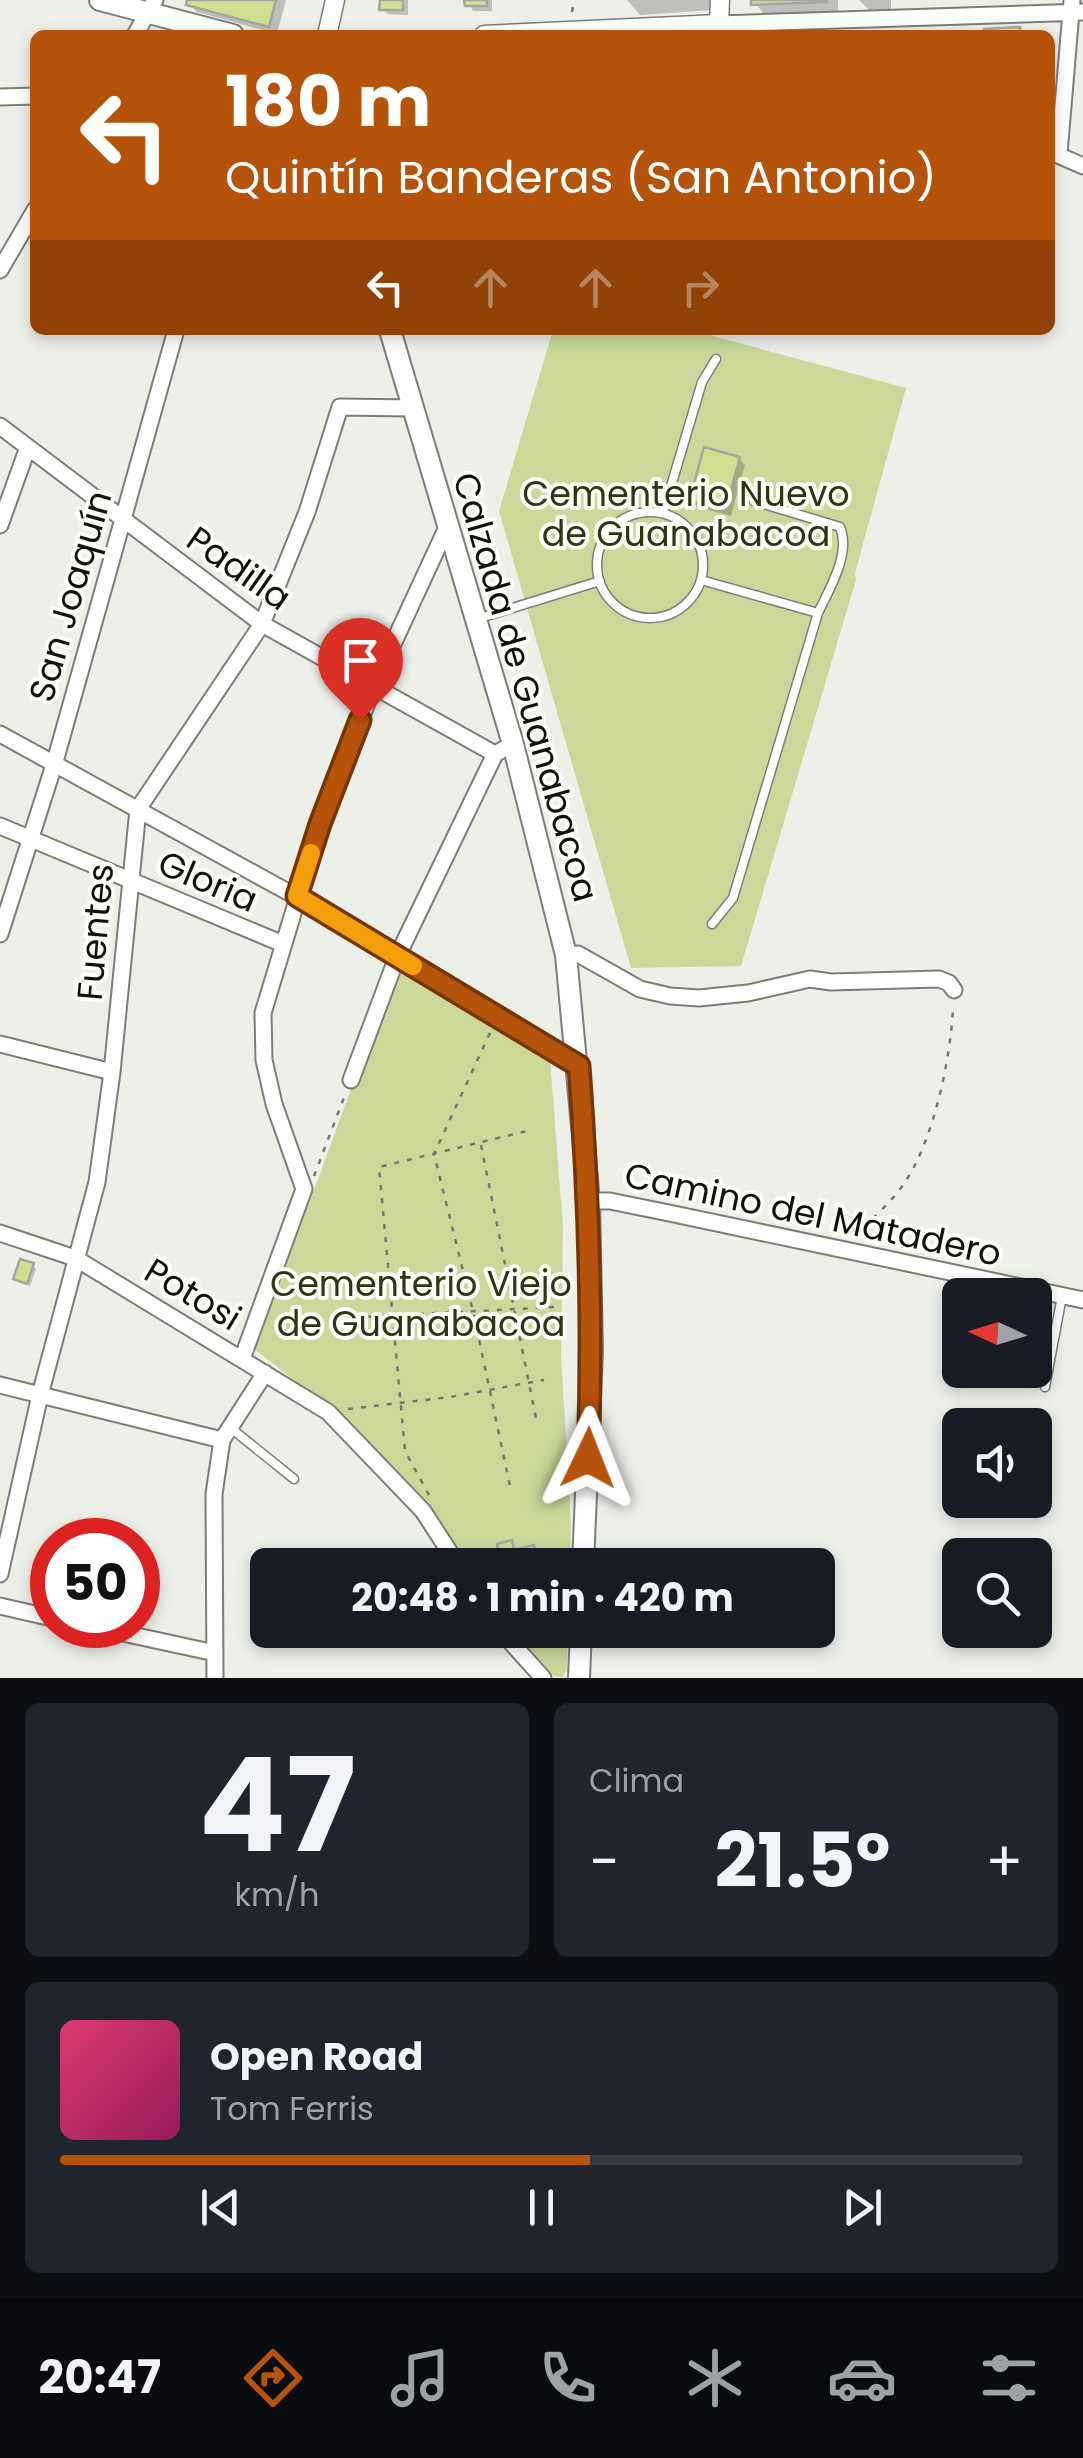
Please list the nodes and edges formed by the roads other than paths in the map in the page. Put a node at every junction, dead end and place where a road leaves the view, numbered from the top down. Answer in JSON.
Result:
{"nodes":[{"id":1,"x":100,"y":0,"type":"edge"},
{"id":2,"x":335,"y":0,"type":"edge"},
{"id":3,"x":720,"y":0,"type":"edge"},
{"id":4,"x":896,"y":0,"type":"edge"},
{"id":5,"x":152,"y":6,"type":"edge"},
{"id":6,"x":1076,"y":8,"type":"edge"},
{"id":7,"x":896,"y":17,"type":"junction"},
{"id":8,"x":720,"y":29,"type":"edge"},
{"id":9,"x":138,"y":30,"type":"edge"},
{"id":10,"x":219,"y":30,"type":"edge"},
{"id":11,"x":328,"y":30,"type":"edge"},
{"id":12,"x":681,"y":30,"type":"edge"},
{"id":13,"x":30,"y":96,"type":"edge"},
{"id":14,"x":0,"y":98,"type":"edge"},
{"id":15,"x":1055,"y":145,"type":"edge"},
{"id":16,"x":1055,"y":152,"type":"edge"},
{"id":17,"x":1083,"y":166,"type":"edge"},
{"id":18,"x":30,"y":219,"type":"edge"},
{"id":19,"x":0,"y":270,"type":"edge"},
{"id":20,"x":175,"y":335,"type":"edge"},
{"id":21,"x":391,"y":335,"type":"edge"},
{"id":22,"x":716,"y":359,"type":"dead end"},
{"id":23,"x":413,"y":408,"type":"junction"},
{"id":24,"x":0,"y":426,"type":"edge"},
{"id":25,"x":28,"y":447,"type":"junction"},
{"id":26,"x":754,"y":500,"type":"dead end"},
{"id":27,"x":662,"y":513,"type":"junction"},
{"id":28,"x":122,"y":521,"type":"junction"},
{"id":29,"x":0,"y":525,"type":"edge"},
{"id":30,"x":448,"y":525,"type":"junction"},
{"id":31,"x":701,"y":580,"type":"junction"},
{"id":32,"x":600,"y":581,"type":"junction"},
{"id":33,"x":818,"y":613,"type":"junction"},
{"id":34,"x":476,"y":619,"type":"junction"},
{"id":35,"x":262,"y":624,"type":"junction"},
{"id":36,"x":374,"y":685,"type":"junction"},
{"id":37,"x":0,"y":734,"type":"edge"},
{"id":38,"x":504,"y":749,"type":"junction"},
{"id":39,"x":54,"y":766,"type":"junction"},
{"id":40,"x":138,"y":809,"type":"junction"},
{"id":41,"x":0,"y":826,"type":"edge"},
{"id":42,"x":29,"y":838,"type":"junction"},
{"id":43,"x":130,"y":881,"type":"junction"},
{"id":44,"x":297,"y":896,"type":"junction"},
{"id":45,"x":712,"y":924,"type":"dead end"},
{"id":46,"x":0,"y":934,"type":"edge"},
{"id":47,"x":282,"y":944,"type":"junction"},
{"id":48,"x":566,"y":955,"type":"junction"},
{"id":49,"x":397,"y":956,"type":"junction"},
{"id":50,"x":954,"y":990,"type":"road end"},
{"id":51,"x":0,"y":1044,"type":"edge"},
{"id":52,"x":579,"y":1066,"type":"junction"},
{"id":53,"x":112,"y":1072,"type":"junction"},
{"id":54,"x":351,"y":1080,"type":"road end"},
{"id":55,"x":589,"y":1201,"type":"junction"},
{"id":56,"x":0,"y":1233,"type":"edge"},
{"id":57,"x":75,"y":1258,"type":"junction"},
{"id":58,"x":1062,"y":1296,"type":"junction"},
{"id":59,"x":1083,"y":1300,"type":"edge"},
{"id":60,"x":1052,"y":1350,"type":"edge"},
{"id":61,"x":242,"y":1359,"type":"junction"},
{"id":62,"x":265,"y":1373,"type":"junction"},
{"id":63,"x":0,"y":1385,"type":"edge"},
{"id":64,"x":40,"y":1395,"type":"junction"},
{"id":65,"x":226,"y":1433,"type":"junction"},
{"id":66,"x":294,"y":1479,"type":"dead end"},
{"id":67,"x":447,"y":1548,"type":"edge"},
{"id":68,"x":584,"y":1548,"type":"edge"},
{"id":69,"x":0,"y":1574,"type":"edge"},
{"id":70,"x":0,"y":1606,"type":"edge"},
{"id":71,"x":30,"y":1613,"type":"edge"},
{"id":72,"x":160,"y":1641,"type":"edge"},
{"id":73,"x":516,"y":1648,"type":"edge"},
{"id":74,"x":580,"y":1648,"type":"edge"},
{"id":75,"x":215,"y":1653,"type":"junction"},
{"id":76,"x":215,"y":1678,"type":"edge"},
{"id":77,"x":543,"y":1678,"type":"edge"},
{"id":78,"x":579,"y":1678,"type":"edge"}],
"edges":[{"from":1,"to":5,"type":"main road"},
{"from":2,"to":11,"type":"street"},
{"from":3,"to":8,"type":"street"},
{"from":4,"to":7,"type":"street"},
{"from":5,"to":9,"type":"street"},
{"from":5,"to":10,"type":"main road"},
{"from":6,"to":7,"type":"street"},
{"from":6,"to":15,"type":"street"},
{"from":7,"to":8,"type":"street"},
{"from":8,"to":12,"type":"street"},
{"from":13,"to":14,"type":"street"},
{"from":16,"to":17,"type":"street"},
{"from":18,"to":19,"type":"street"},
{"from":20,"to":28,"type":"street","name":"San Joaquín"},
{"from":21,"to":23,"type":"main road","name":"Calzada de Guanabacoa"},
{"from":22,"to":27,"type":"lane"},
{"from":23,"to":30,"type":"main road","name":"Calzada de Guanabacoa"},
{"from":23,"to":35,"type":"street","name":"Fuentes"},
{"from":24,"to":25,"type":"street","name":"Padilla"},
{"from":25,"to":28,"type":"street","name":"Padilla"},
{"from":25,"to":29,"type":"street"},
{"from":26,"to":33,"type":"lane"},
{"from":27,"to":31,"type":"lane"},
{"from":27,"to":32,"type":"lane"},
{"from":28,"to":35,"type":"street","name":"Padilla"},
{"from":28,"to":39,"type":"street","name":"San Joaquín"},
{"from":30,"to":34,"type":"main road","name":"Calzada de Guanabacoa"},
{"from":30,"to":36,"type":"street"},
{"from":31,"to":32,"type":"lane"},
{"from":31,"to":33,"type":"lane"},
{"from":32,"to":34,"type":"lane"},
{"from":33,"to":45,"type":"lane"},
{"from":34,"to":38,"type":"main road","name":"Calzada de Guanabacoa"},
{"from":35,"to":36,"type":"street","name":"Padilla"},
{"from":35,"to":40,"type":"street","name":"Fuentes"},
{"from":36,"to":38,"type":"street","name":"Padilla"},
{"from":36,"to":44,"type":"street"},
{"from":37,"to":39,"type":"street"},
{"from":38,"to":48,"type":"main road","name":"Calzada de Guanabacoa"},
{"from":38,"to":49,"type":"street"},
{"from":39,"to":40,"type":"street"},
{"from":39,"to":42,"type":"street","name":"San Joaquín"},
{"from":40,"to":43,"type":"street","name":"Fuentes"},
{"from":40,"to":44,"type":"street"},
{"from":41,"to":42,"type":"street","name":"Gloria"},
{"from":42,"to":43,"type":"street","name":"Gloria"},
{"from":42,"to":46,"type":"street","name":"San Joaquín"},
{"from":43,"to":47,"type":"street","name":"Gloria"},
{"from":43,"to":53,"type":"street","name":"Fuentes"},
{"from":44,"to":47,"type":"street"},
{"from":44,"to":49,"type":"street"},
{"from":47,"to":61,"type":"street"},
{"from":48,"to":50,"type":"street"},
{"from":48,"to":52,"type":"main road","name":"Calzada de Guanabacoa"},
{"from":49,"to":52,"type":"street"},
{"from":49,"to":54,"type":"street"},
{"from":51,"to":53,"type":"street"},
{"from":52,"to":55,"type":"main road","name":"Calzada de Guanabacoa"},
{"from":53,"to":57,"type":"street","name":"Fuentes"},
{"from":55,"to":58,"type":"street","name":"Camino del Matadero"},
{"from":55,"to":68,"type":"main road","name":"Calzada de Guanabacoa"},
{"from":56,"to":57,"type":"street","name":"Potosi"},
{"from":57,"to":61,"type":"street","name":"Potosi"},
{"from":57,"to":64,"type":"street","name":"Fuentes"},
{"from":58,"to":59,"type":"street","name":"Camino del Matadero"},
{"from":58,"to":60,"type":"lane"},
{"from":61,"to":62,"type":"street","name":"Potosi"},
{"from":62,"to":65,"type":"street"},
{"from":62,"to":67,"type":"street","name":"Potosi"},
{"from":63,"to":64,"type":"street"},
{"from":64,"to":65,"type":"street"},
{"from":64,"to":69,"type":"street","name":"Fuentes"},
{"from":65,"to":66,"type":"lane"},
{"from":65,"to":75,"type":"street"},
{"from":70,"to":71,"type":"street"},
{"from":72,"to":75,"type":"street"},
{"from":73,"to":77,"type":"street"},
{"from":74,"to":78,"type":"main road"},
{"from":75,"to":76,"type":"street"}]}
